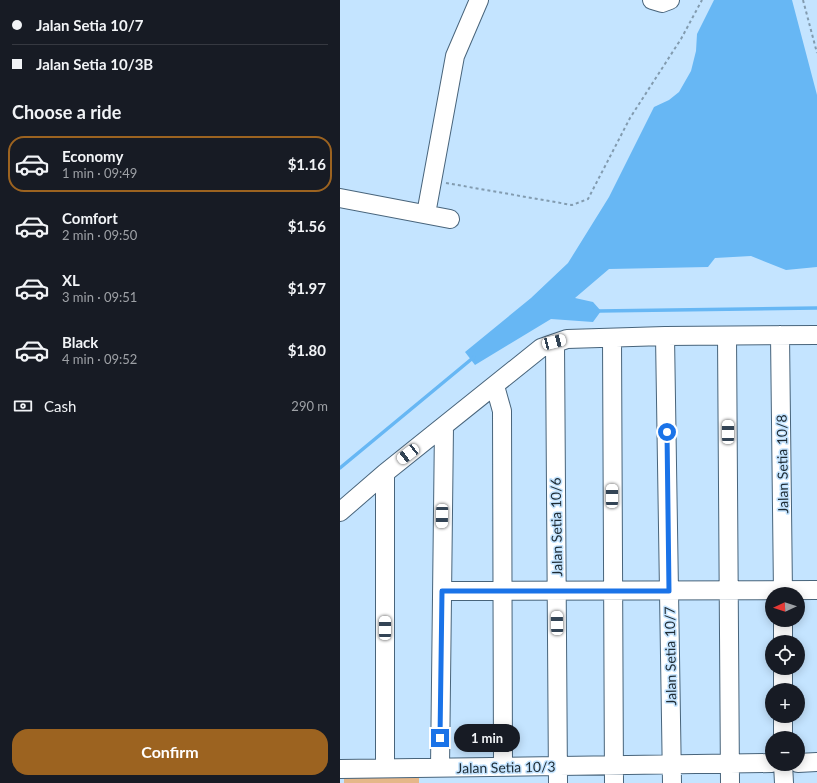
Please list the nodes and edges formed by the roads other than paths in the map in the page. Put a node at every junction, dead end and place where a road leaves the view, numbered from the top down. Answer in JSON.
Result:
{"nodes":[{"id":1,"x":479,"y":0,"type":"edge"},
{"id":2,"x":652,"y":0,"type":"edge"},
{"id":3,"x":670,"y":0,"type":"edge"},
{"id":4,"x":340,"y":198,"type":"edge"},
{"id":5,"x":426,"y":214,"type":"junction"},
{"id":6,"x":450,"y":219,"type":"dead end"},
{"id":7,"x":780,"y":335,"type":"junction"},
{"id":8,"x":817,"y":335,"type":"edge"},
{"id":9,"x":666,"y":336,"type":"junction"},
{"id":10,"x":727,"y":336,"type":"junction"},
{"id":11,"x":612,"y":338,"type":"junction"},
{"id":12,"x":554,"y":342,"type":"junction"},
{"id":13,"x":495,"y":386,"type":"junction"},
{"id":14,"x":444,"y":426,"type":"junction"},
{"id":15,"x":385,"y":473,"type":"junction"},
{"id":16,"x":340,"y":512,"type":"edge"},
{"id":17,"x":783,"y":587,"type":"edge"},
{"id":18,"x":729,"y":590,"type":"junction"},
{"id":19,"x":817,"y":590,"type":"edge"},
{"id":20,"x":442,"y":591,"type":"junction"},
{"id":21,"x":502,"y":591,"type":"junction"},
{"id":22,"x":557,"y":591,"type":"junction"},
{"id":23,"x":612,"y":591,"type":"junction"},
{"id":24,"x":669,"y":591,"type":"junction"},
{"id":25,"x":765,"y":591,"type":"edge"},
{"id":26,"x":805,"y":591,"type":"edge"},
{"id":27,"x":817,"y":762,"type":"edge"},
{"id":28,"x":765,"y":763,"type":"edge"},
{"id":29,"x":805,"y":763,"type":"edge"},
{"id":30,"x":671,"y":764,"type":"junction"},
{"id":31,"x":730,"y":764,"type":"junction"},
{"id":32,"x":614,"y":765,"type":"junction"},
{"id":33,"x":385,"y":768,"type":"junction"},
{"id":34,"x":440,"y":768,"type":"junction"},
{"id":35,"x":340,"y":769,"type":"edge"},
{"id":36,"x":783,"y":771,"type":"edge"},
{"id":37,"x":495,"y":772,"type":"edge"},
{"id":38,"x":558,"y":774,"type":"edge"},
{"id":39,"x":614,"y":783,"type":"edge"},
{"id":40,"x":672,"y":783,"type":"edge"},
{"id":41,"x":730,"y":783,"type":"edge"},
{"id":42,"x":784,"y":783,"type":"edge"}],
"edges":[{"from":1,"to":5,"type":"street"},
{"from":2,"to":3,"type":"street"},
{"from":4,"to":5,"type":"street"},
{"from":5,"to":6,"type":"street"},
{"from":7,"to":8,"type":"street"},
{"from":7,"to":10,"type":"street"},
{"from":7,"to":17,"type":"street","name":"Jalan Setia 10/8"},
{"from":9,"to":10,"type":"street"},
{"from":9,"to":11,"type":"street"},
{"from":9,"to":24,"type":"street","name":"Jalan Setia 10/7"},
{"from":10,"to":18,"type":"street"},
{"from":11,"to":12,"type":"street"},
{"from":11,"to":23,"type":"street"},
{"from":12,"to":13,"type":"street"},
{"from":12,"to":22,"type":"street","name":"Jalan Setia 10/6"},
{"from":13,"to":14,"type":"street"},
{"from":13,"to":21,"type":"street"},
{"from":14,"to":15,"type":"street"},
{"from":14,"to":20,"type":"street"},
{"from":15,"to":16,"type":"street"},
{"from":15,"to":33,"type":"street"},
{"from":18,"to":24,"type":"street"},
{"from":18,"to":25,"type":"street"},
{"from":18,"to":31,"type":"street"},
{"from":19,"to":26,"type":"street"},
{"from":20,"to":21,"type":"street"},
{"from":20,"to":34,"type":"street"},
{"from":21,"to":22,"type":"street"},
{"from":21,"to":37,"type":"street"},
{"from":22,"to":23,"type":"street"},
{"from":22,"to":38,"type":"street","name":"Jalan Setia 10/6"},
{"from":23,"to":24,"type":"street"},
{"from":23,"to":32,"type":"street"},
{"from":24,"to":30,"type":"street","name":"Jalan Setia 10/7"},
{"from":27,"to":29,"type":"street"},
{"from":28,"to":31,"type":"street","name":"Jalan Setia 10/3"},
{"from":30,"to":31,"type":"street","name":"Jalan Setia 10/3"},
{"from":30,"to":32,"type":"street","name":"Jalan Setia 10/3"},
{"from":30,"to":40,"type":"street","name":"Jalan Setia 10/7"},
{"from":31,"to":41,"type":"street"},
{"from":32,"to":38,"type":"street","name":"Jalan Setia 10/3"},
{"from":32,"to":39,"type":"street"},
{"from":33,"to":34,"type":"street","name":"Jalan Setia 10/3"},
{"from":33,"to":35,"type":"street","name":"Jalan Setia 10/3"},
{"from":34,"to":37,"type":"street","name":"Jalan Setia 10/3"},
{"from":36,"to":42,"type":"street"},
{"from":37,"to":38,"type":"street","name":"Jalan Setia 10/3"}]}
